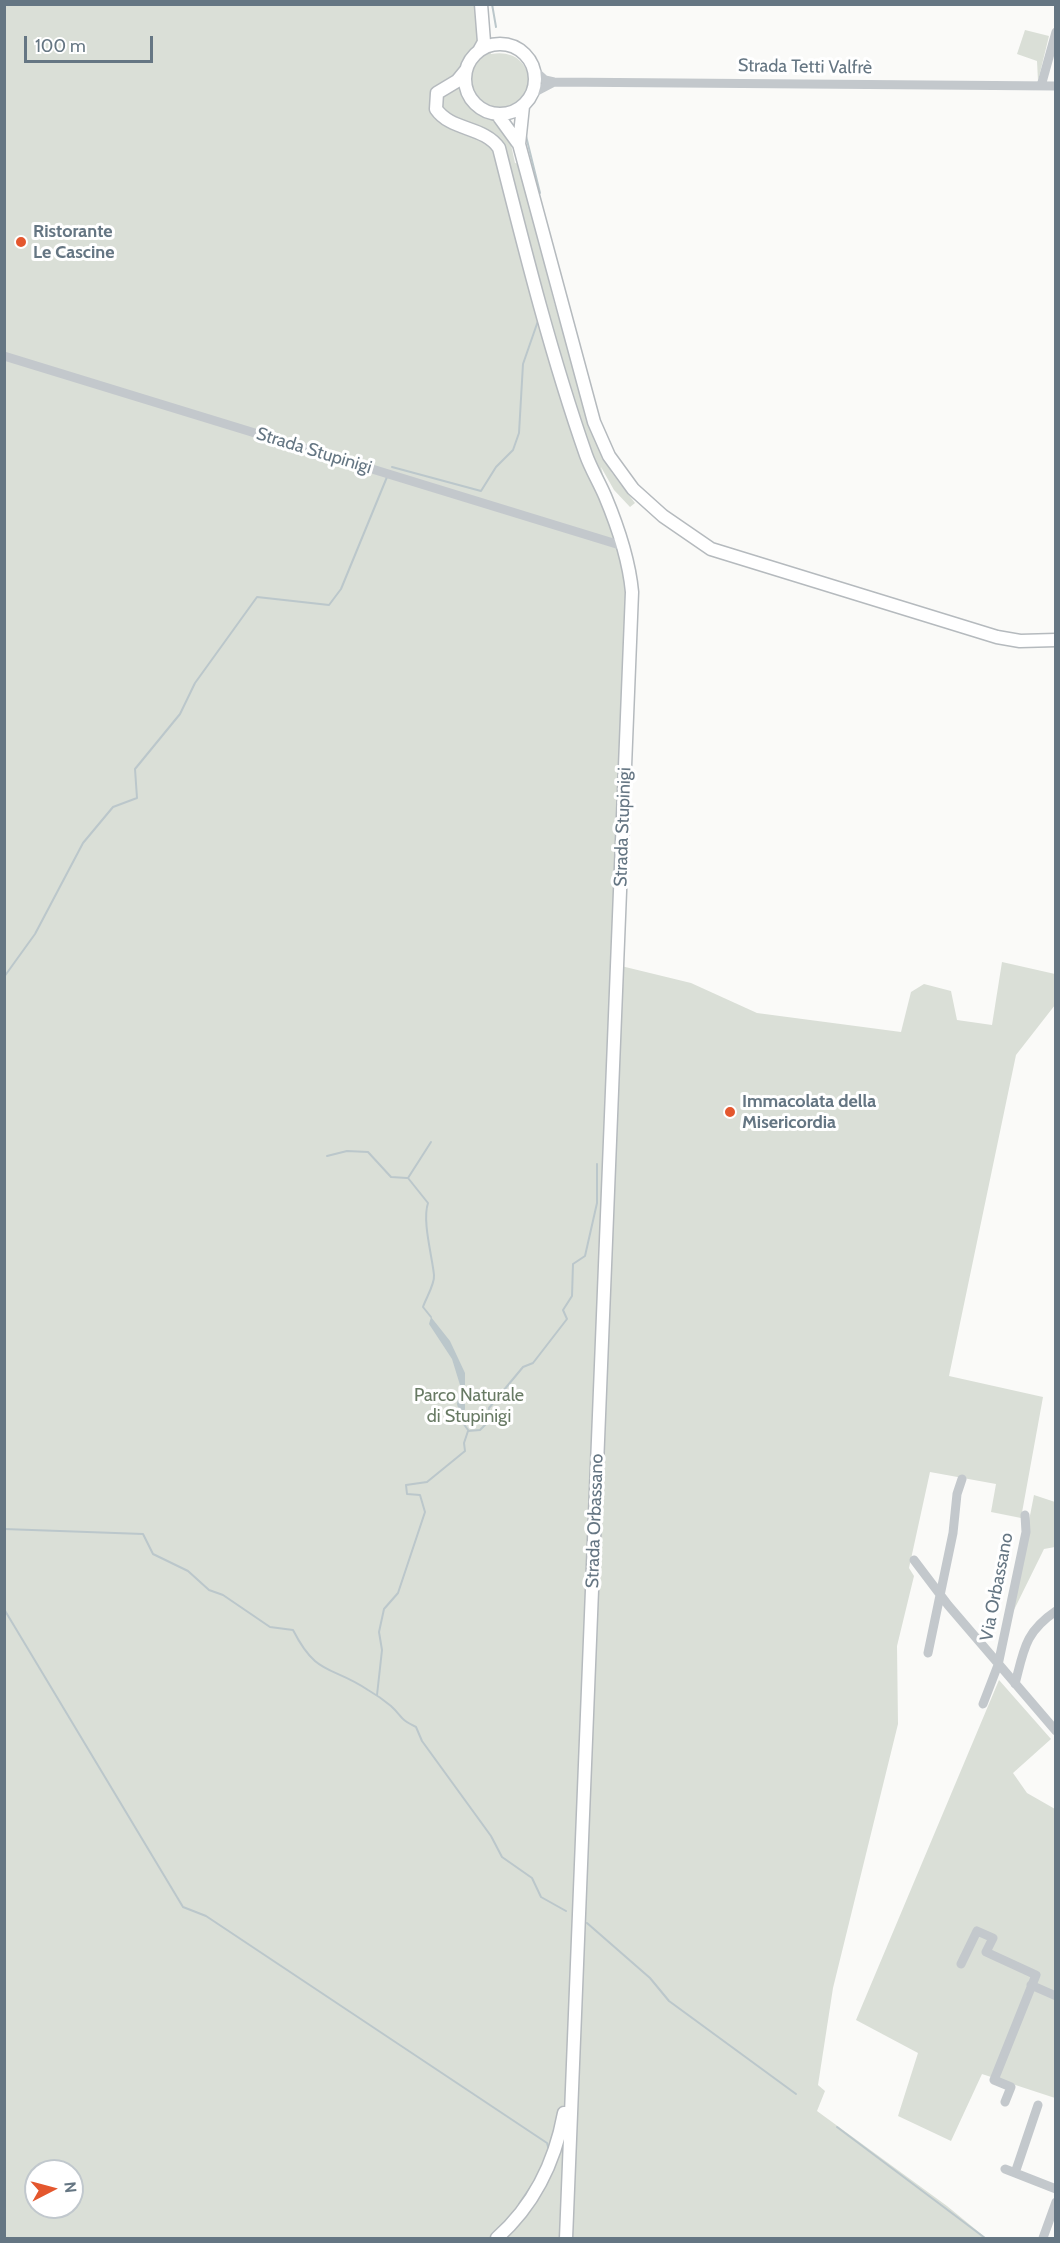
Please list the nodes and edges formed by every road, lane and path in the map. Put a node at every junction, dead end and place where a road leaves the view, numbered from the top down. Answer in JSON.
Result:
{"nodes":[{"id":1,"x":481,"y":4,"type":"edge"},
{"id":2,"x":484,"y":18,"type":"junction"},
{"id":3,"x":1056,"y":32,"type":"edge"},
{"id":4,"x":501,"y":44,"type":"junction"},
{"id":5,"x":479,"y":51,"type":"junction"},
{"id":6,"x":466,"y":70,"type":"junction"},
{"id":7,"x":534,"y":70,"type":"junction"},
{"id":8,"x":554,"y":82,"type":"junction"},
{"id":9,"x":1041,"y":86,"type":"junction"},
{"id":10,"x":1056,"y":86,"type":"edge"},
{"id":11,"x":445,"y":89,"type":"junction"},
{"id":12,"x":468,"y":93,"type":"junction"},
{"id":13,"x":533,"y":93,"type":"junction"},
{"id":14,"x":523,"y":106,"type":"junction"},
{"id":15,"x":497,"y":114,"type":"junction"},
{"id":16,"x":519,"y":144,"type":"junction"},
{"id":17,"x":4,"y":356,"type":"edge"},
{"id":18,"x":623,"y":546,"type":"junction"},
{"id":19,"x":1056,"y":640,"type":"edge"},
{"id":20,"x":617,"y":966,"type":"joint"},
{"id":21,"x":962,"y":1479,"type":"dead end"},
{"id":22,"x":1025,"y":1515,"type":"dead end"},
{"id":23,"x":914,"y":1560,"type":"dead end"},
{"id":24,"x":940,"y":1594,"type":"junction"},
{"id":25,"x":1056,"y":1611,"type":"edge"},
{"id":26,"x":928,"y":1653,"type":"dead end"},
{"id":27,"x":998,"y":1665,"type":"junction"},
{"id":28,"x":1015,"y":1684,"type":"junction"},
{"id":29,"x":983,"y":1704,"type":"dead end"},
{"id":30,"x":1056,"y":1731,"type":"edge"},
{"id":31,"x":961,"y":1964,"type":"dead end"},
{"id":32,"x":1032,"y":1985,"type":"junction"},
{"id":33,"x":1056,"y":1996,"type":"edge"},
{"id":34,"x":571,"y":2077,"type":"junction"},
{"id":35,"x":1005,"y":2102,"type":"dead end"},
{"id":36,"x":1038,"y":2105,"type":"dead end"},
{"id":37,"x":560,"y":2133,"type":"junction"},
{"id":38,"x":569,"y":2144,"type":"junction"},
{"id":39,"x":1056,"y":2189,"type":"edge"},
{"id":40,"x":568,"y":2190,"type":"junction"},
{"id":41,"x":1056,"y":2202,"type":"edge"},
{"id":42,"x":525,"y":2210,"type":"junction"},
{"id":43,"x":497,"y":2238,"type":"edge"},
{"id":44,"x":566,"y":2238,"type":"edge"},
{"id":45,"x":1042,"y":2238,"type":"edge"}],
"edges":[{"from":1,"to":2,"type":"main road"},
{"from":2,"to":4,"type":"main road"},
{"from":2,"to":5,"type":"main road"},
{"from":3,"to":9,"type":"street"},
{"from":4,"to":5,"type":"main road"},
{"from":4,"to":7,"type":"main road"},
{"from":5,"to":6,"type":"main road"},
{"from":6,"to":11,"type":"main road"},
{"from":6,"to":12,"type":"main road"},
{"from":7,"to":8,"type":"street"},
{"from":7,"to":13,"type":"main road"},
{"from":8,"to":9,"type":"street","name":"Strada Tetti Valfrè"},
{"from":8,"to":13,"type":"street","name":"Strada Tetti Valfrè"},
{"from":9,"to":10,"type":"street","name":"Strada Tetti Valfrè"},
{"from":11,"to":12,"type":"main road"},
{"from":11,"to":18,"type":"main road","name":"Strada Stupinigi"},
{"from":12,"to":15,"type":"main road"},
{"from":13,"to":14,"type":"main road"},
{"from":14,"to":15,"type":"main road"},
{"from":14,"to":16,"type":"main road"},
{"from":15,"to":16,"type":"main road"},
{"from":16,"to":19,"type":"main road"},
{"from":17,"to":18,"type":"street","name":"Strada Stupinigi"},
{"from":18,"to":20,"type":"main road","name":"Strada Stupinigi"},
{"from":20,"to":34,"type":"main road","name":"Strada Orbassano"},
{"from":21,"to":24,"type":"street"},
{"from":22,"to":27,"type":"street","name":"Via Orbassano"},
{"from":23,"to":24,"type":"street","name":"Via Orbassano"},
{"from":24,"to":26,"type":"street"},
{"from":24,"to":27,"type":"street","name":"Via Orbassano"},
{"from":25,"to":28,"type":"street"},
{"from":27,"to":28,"type":"street","name":"Via Orbassano"},
{"from":27,"to":29,"type":"street"},
{"from":28,"to":30,"type":"street","name":"Via Orbassano"},
{"from":31,"to":32,"type":"street"},
{"from":32,"to":33,"type":"street"},
{"from":32,"to":35,"type":"street"},
{"from":34,"to":37,"type":"main road","name":"Strada Orbassano"},
{"from":34,"to":38,"type":"main road","name":"Strada Orbassano"},
{"from":36,"to":39,"type":"street"},
{"from":37,"to":38,"type":"main road"},
{"from":37,"to":42,"type":"main road","name":"Strada Orbassano"},
{"from":38,"to":40,"type":"main road","name":"Strada Orbassano"},
{"from":40,"to":42,"type":"main road"},
{"from":40,"to":44,"type":"main road","name":"Strada Orbassano"},
{"from":41,"to":45,"type":"street"},
{"from":42,"to":43,"type":"main road","name":"Strada Orbassano"}]}
